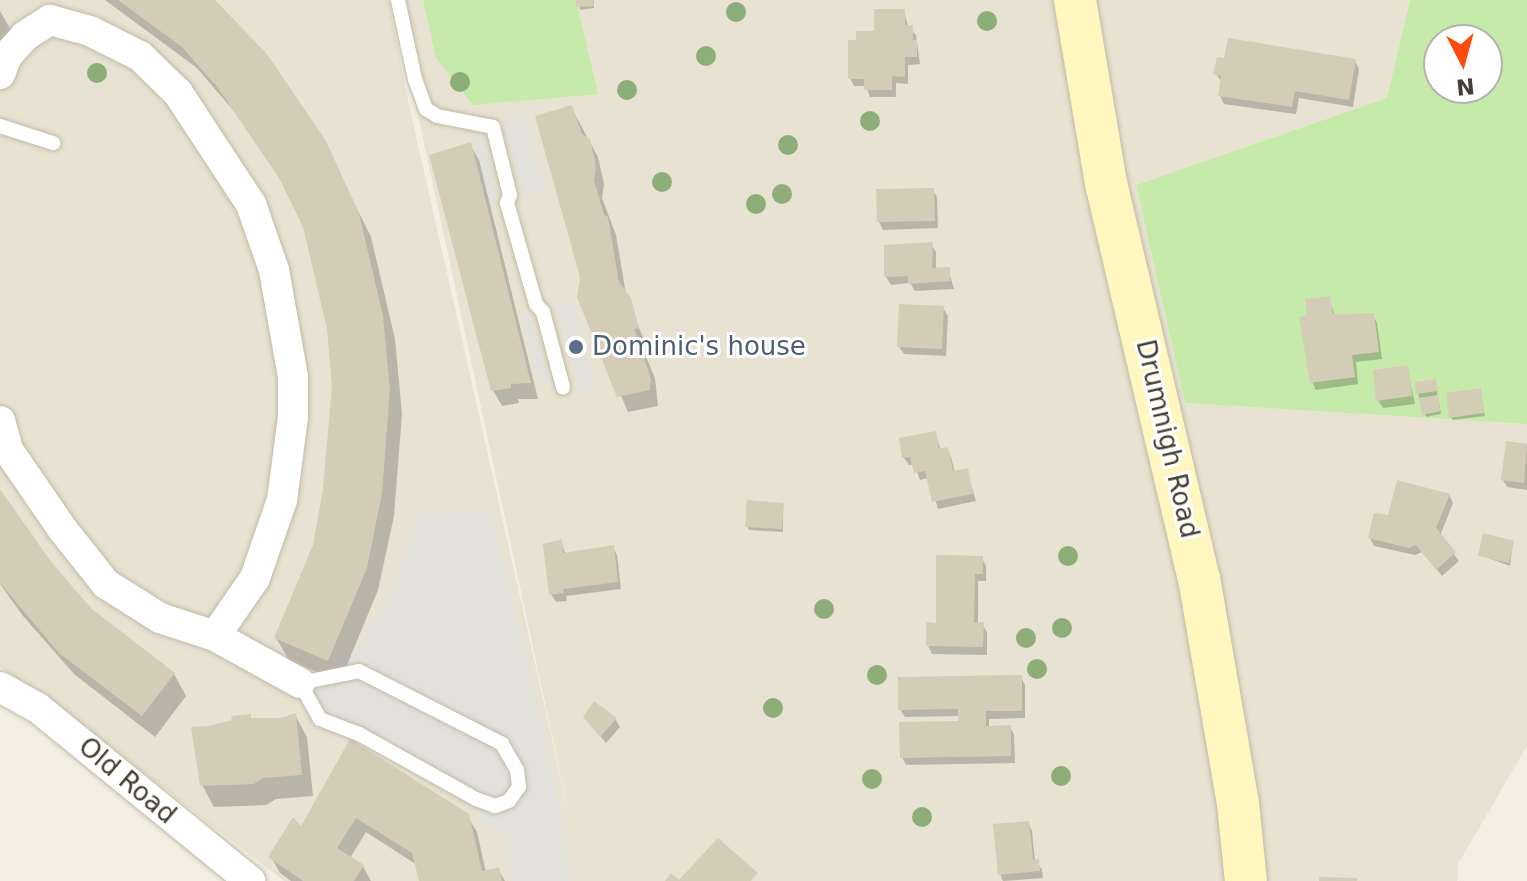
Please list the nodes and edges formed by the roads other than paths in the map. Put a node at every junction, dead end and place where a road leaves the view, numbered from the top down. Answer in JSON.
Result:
{"nodes":[{"id":1,"x":398,"y":0,"type":"edge"},
{"id":2,"x":1075,"y":0,"type":"edge"},
{"id":3,"x":47,"y":10,"type":"edge"},
{"id":4,"x":0,"y":74,"type":"edge"},
{"id":5,"x":0,"y":126,"type":"edge"},
{"id":6,"x":53,"y":143,"type":"dead end"},
{"id":7,"x":563,"y":387,"type":"dead end"},
{"id":8,"x":0,"y":421,"type":"edge"},
{"id":9,"x":215,"y":636,"type":"junction"},
{"id":10,"x":300,"y":683,"type":"junction"},
{"id":11,"x":0,"y":687,"type":"edge"},
{"id":12,"x":250,"y":881,"type":"edge"},
{"id":13,"x":1246,"y":881,"type":"edge"}],
"edges":[{"from":1,"to":7,"type":"lane"},
{"from":2,"to":13,"type":"main road","name":"Drumnigh Road"},
{"from":3,"to":4,"type":"street"},
{"from":3,"to":9,"type":"street"},
{"from":5,"to":6,"type":"lane"},
{"from":8,"to":9,"type":"street"},
{"from":9,"to":10,"type":"street"},
{"from":10,"to":10,"type":"lane"},
{"from":11,"to":12,"type":"street","name":"Old Road"}]}
